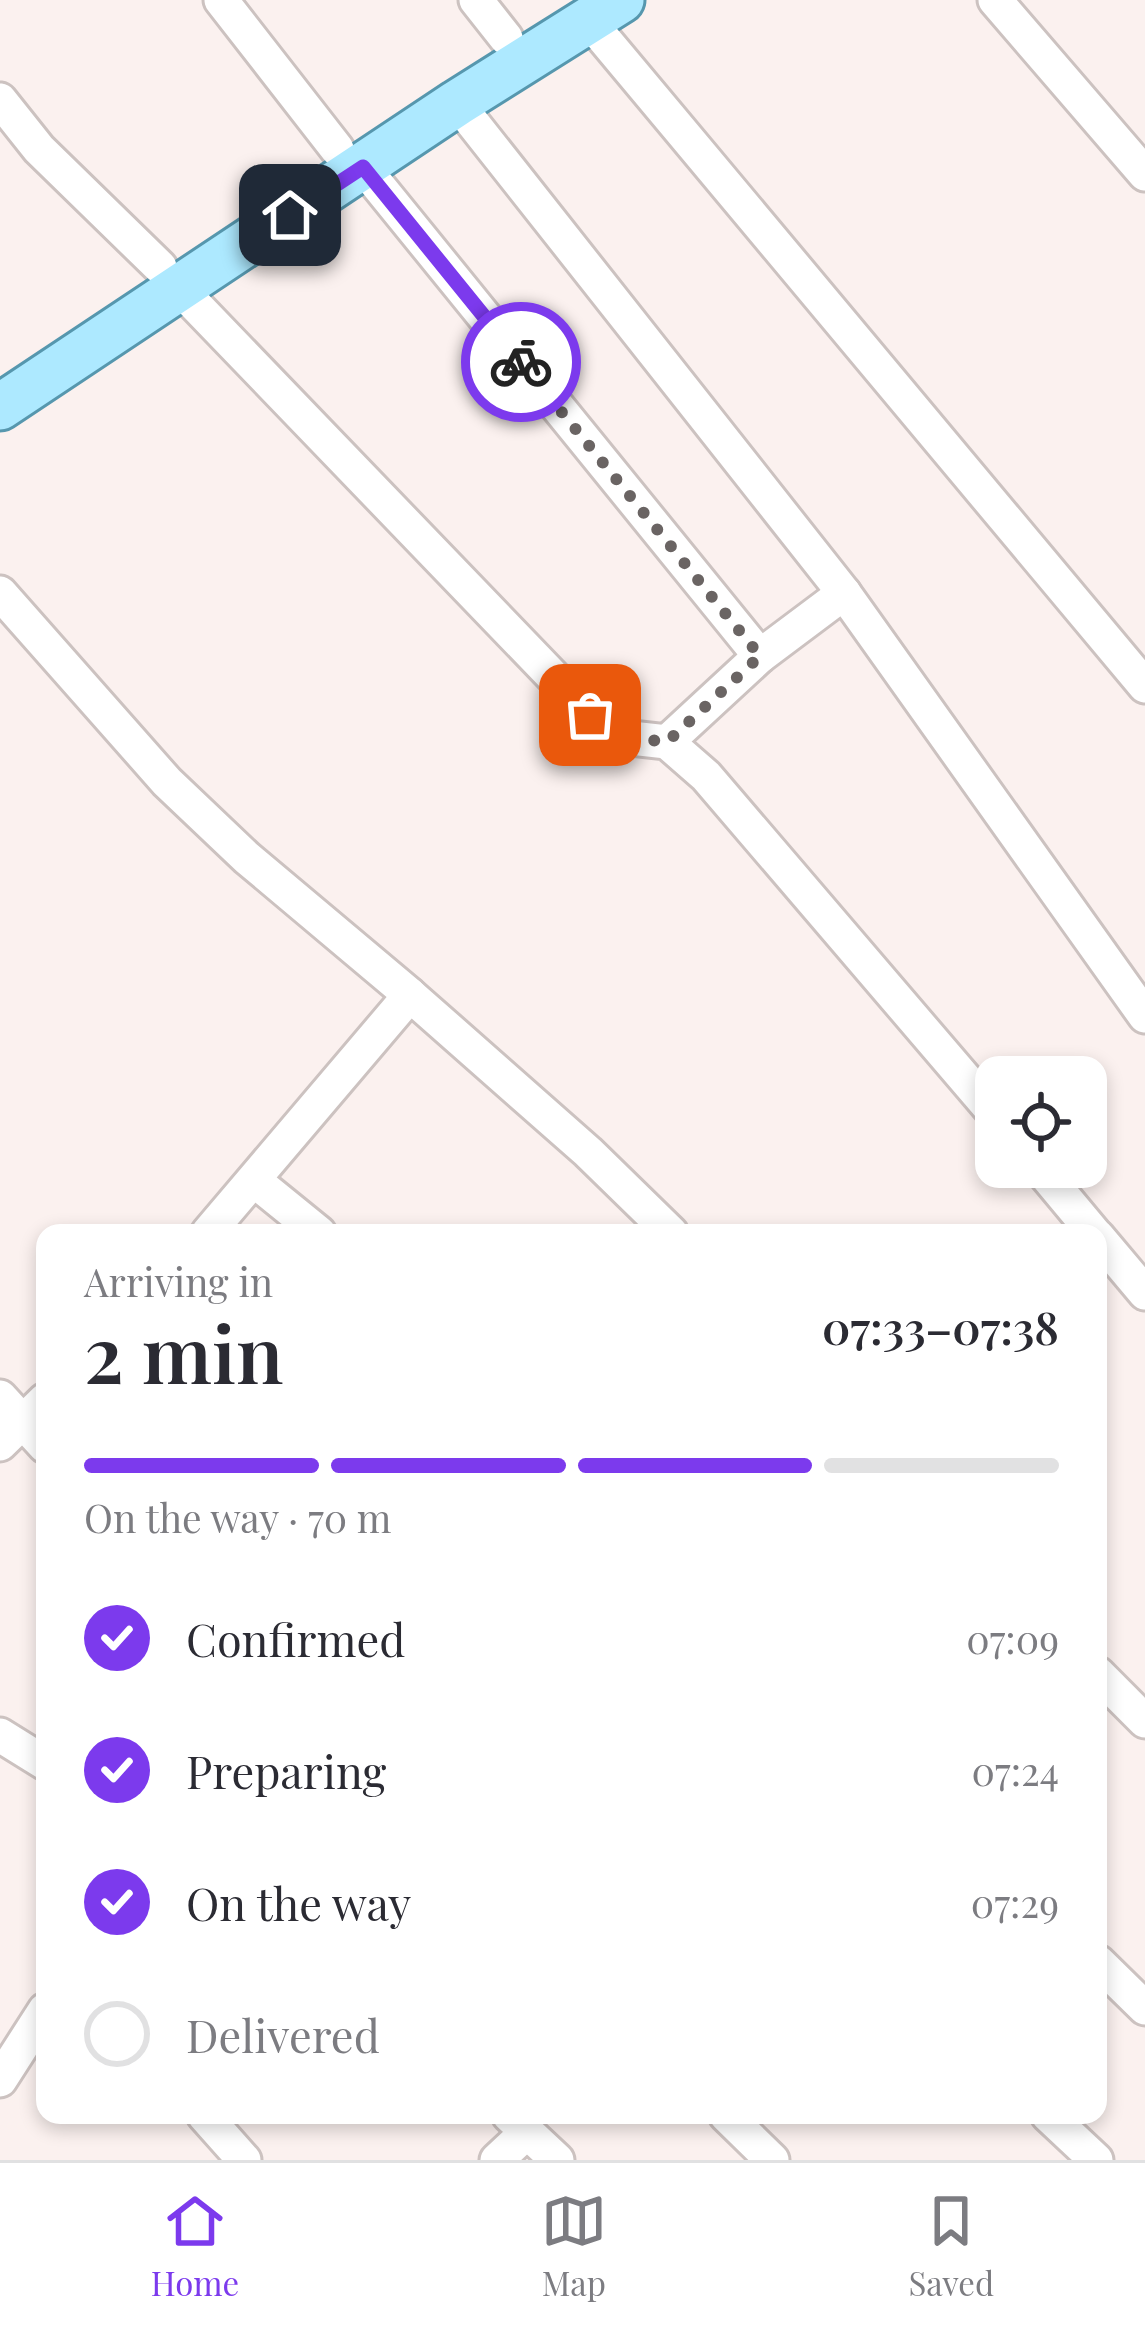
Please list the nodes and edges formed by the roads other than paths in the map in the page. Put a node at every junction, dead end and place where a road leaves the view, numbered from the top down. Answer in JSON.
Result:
{"nodes":[{"id":1,"x":221,"y":0,"type":"edge"},
{"id":2,"x":476,"y":0,"type":"edge"},
{"id":3,"x":995,"y":0,"type":"edge"},
{"id":4,"x":592,"y":7,"type":"edge"},
{"id":5,"x":506,"y":38,"type":"junction"},
{"id":6,"x":0,"y":100,"type":"edge"},
{"id":7,"x":457,"y":103,"type":"junction"},
{"id":8,"x":350,"y":158,"type":"junction"},
{"id":9,"x":1145,"y":174,"type":"edge"},
{"id":10,"x":169,"y":278,"type":"junction"},
{"id":11,"x":0,"y":373,"type":"edge"},
{"id":12,"x":0,"y":407,"type":"edge"},
{"id":13,"x":0,"y":593,"type":"edge"},
{"id":14,"x":844,"y":593,"type":"junction"},
{"id":15,"x":760,"y":656,"type":"junction"},
{"id":16,"x":1145,"y":686,"type":"edge"},
{"id":17,"x":667,"y":742,"type":"junction"},
{"id":18,"x":410,"y":995,"type":"junction"},
{"id":19,"x":1145,"y":1016,"type":"edge"},
{"id":20,"x":975,"y":1090,"type":"edge"},
{"id":21,"x":255,"y":1181,"type":"junction"},
{"id":22,"x":1057,"y":1188,"type":"edge"},
{"id":23,"x":216,"y":1224,"type":"edge"},
{"id":24,"x":308,"y":1224,"type":"edge"},
{"id":25,"x":662,"y":1224,"type":"edge"},
{"id":26,"x":1087,"y":1224,"type":"edge"},
{"id":27,"x":1107,"y":1248,"type":"edge"},
{"id":28,"x":1145,"y":1294,"type":"edge"},
{"id":29,"x":1107,"y":1683,"type":"edge"},
{"id":30,"x":1145,"y":1721,"type":"edge"},
{"id":31,"x":0,"y":1735,"type":"edge"},
{"id":32,"x":36,"y":1757,"type":"edge"},
{"id":33,"x":1107,"y":1971,"type":"edge"},
{"id":34,"x":1145,"y":2008,"type":"edge"},
{"id":35,"x":36,"y":2024,"type":"edge"},
{"id":36,"x":0,"y":2080,"type":"edge"},
{"id":37,"x":211,"y":2124,"type":"edge"},
{"id":38,"x":518,"y":2124,"type":"edge"},
{"id":39,"x":735,"y":2124,"type":"edge"},
{"id":40,"x":1058,"y":2124,"type":"edge"},
{"id":41,"x":244,"y":2160,"type":"edge"},
{"id":42,"x":497,"y":2160,"type":"edge"},
{"id":43,"x":557,"y":2160,"type":"edge"},
{"id":44,"x":772,"y":2160,"type":"edge"},
{"id":45,"x":1096,"y":2160,"type":"edge"}],
"edges":[{"from":1,"to":8,"type":"street"},
{"from":2,"to":5,"type":"street"},
{"from":3,"to":9,"type":"street"},
{"from":4,"to":5,"type":"main road"},
{"from":4,"to":7,"type":"main road"},
{"from":4,"to":16,"type":"street"},
{"from":5,"to":8,"type":"main road"},
{"from":6,"to":10,"type":"street"},
{"from":7,"to":8,"type":"main road"},
{"from":7,"to":14,"type":"street"},
{"from":8,"to":10,"type":"main road"},
{"from":8,"to":15,"type":"street"},
{"from":10,"to":11,"type":"main road"},
{"from":10,"to":12,"type":"main road"},
{"from":10,"to":17,"type":"street"},
{"from":13,"to":18,"type":"street"},
{"from":14,"to":15,"type":"street"},
{"from":14,"to":19,"type":"street"},
{"from":15,"to":17,"type":"street"},
{"from":17,"to":20,"type":"street"},
{"from":18,"to":21,"type":"street"},
{"from":18,"to":25,"type":"street"},
{"from":21,"to":23,"type":"street"},
{"from":21,"to":24,"type":"street"},
{"from":22,"to":26,"type":"street"},
{"from":27,"to":28,"type":"street"},
{"from":29,"to":30,"type":"street"},
{"from":31,"to":32,"type":"street"},
{"from":33,"to":34,"type":"street"},
{"from":35,"to":36,"type":"street"},
{"from":37,"to":41,"type":"street"},
{"from":38,"to":42,"type":"street"},
{"from":38,"to":43,"type":"street"},
{"from":39,"to":44,"type":"street"},
{"from":40,"to":45,"type":"street"}]}
